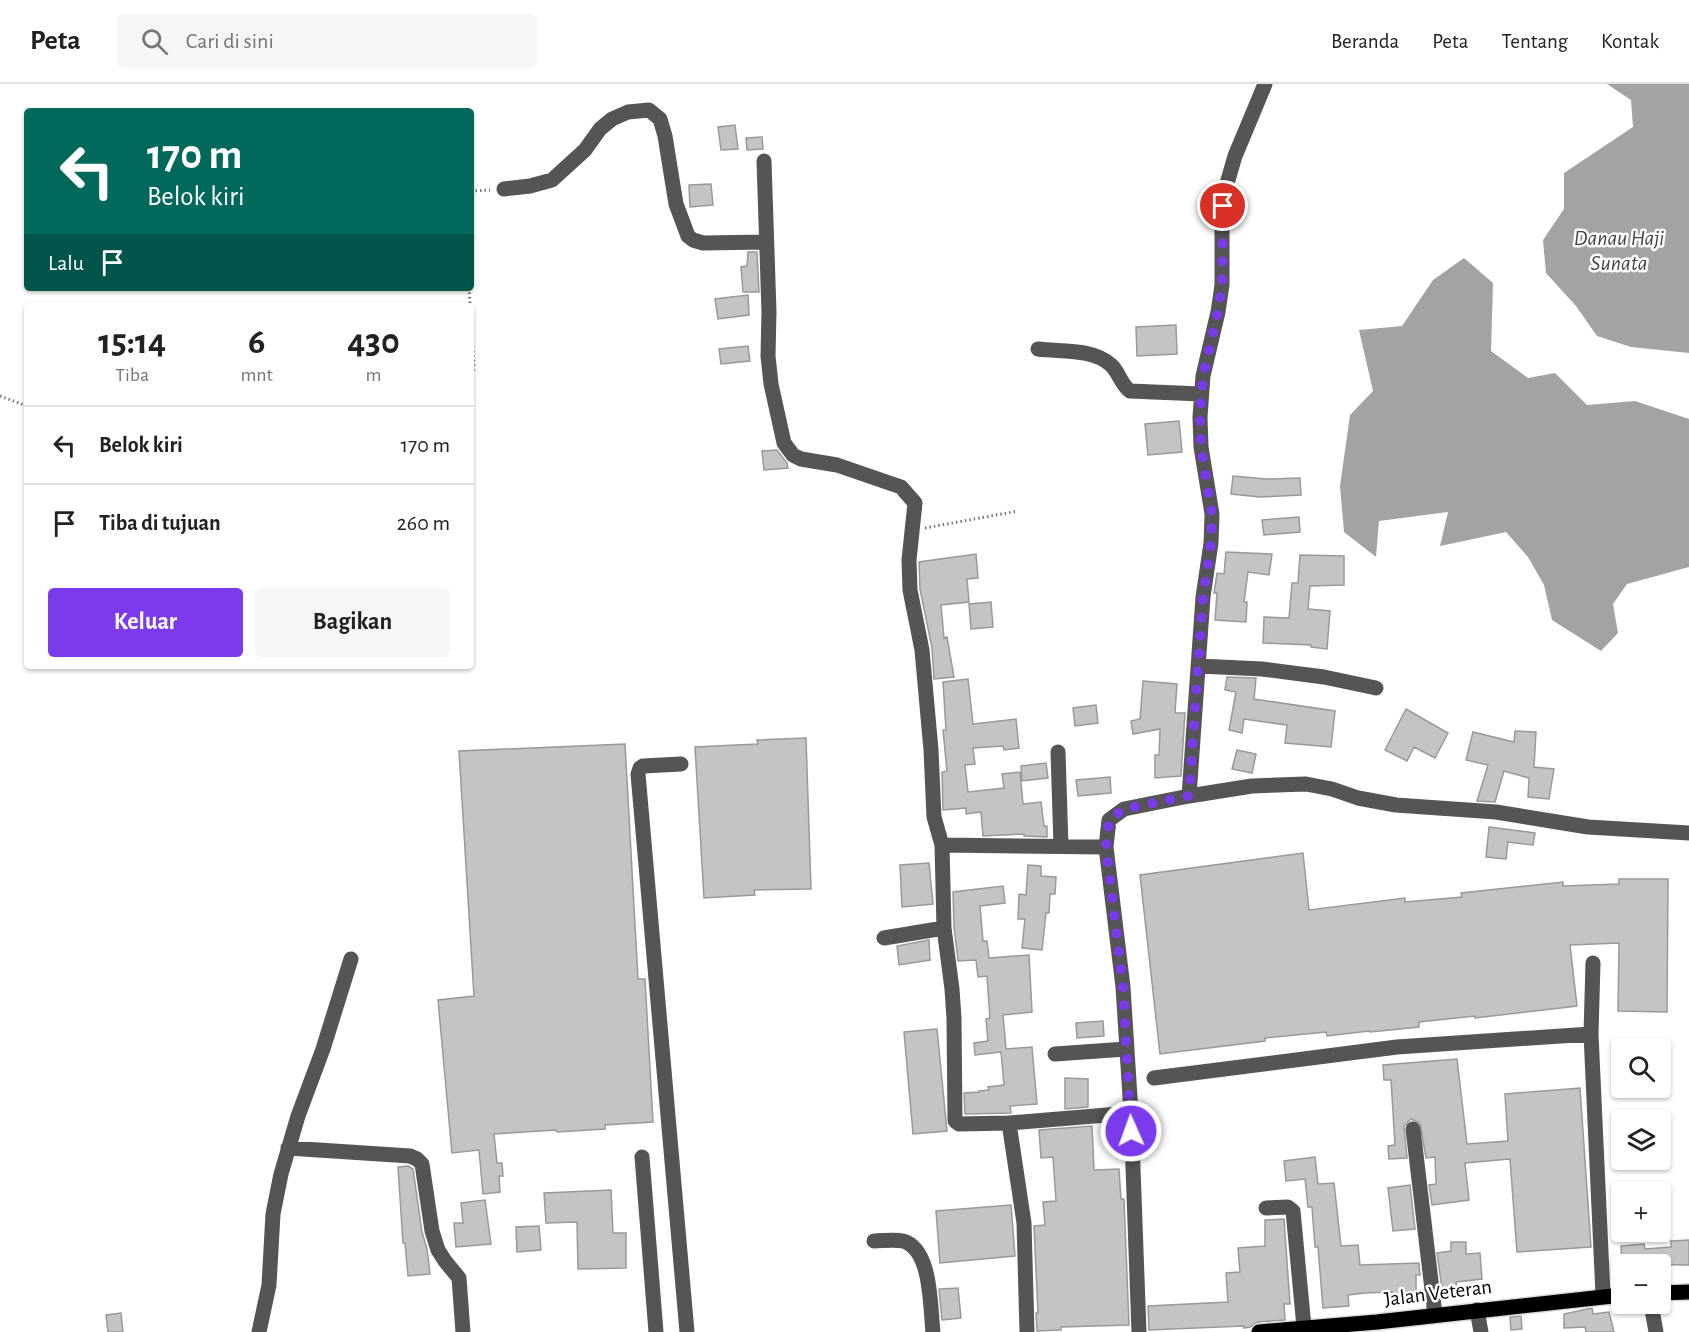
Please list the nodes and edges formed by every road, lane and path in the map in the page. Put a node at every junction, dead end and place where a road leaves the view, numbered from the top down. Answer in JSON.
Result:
{"nodes":[{"id":1,"x":1265,"y":84,"type":"edge"},
{"id":2,"x":764,"y":161,"type":"dead end"},
{"id":3,"x":504,"y":189,"type":"joint"},
{"id":4,"x":474,"y":191,"type":"edge"},
{"id":5,"x":766,"y":242,"type":"junction"},
{"id":6,"x":1038,"y":349,"type":"dead end"},
{"id":7,"x":1201,"y":394,"type":"junction"},
{"id":8,"x":0,"y":396,"type":"edge"},
{"id":9,"x":24,"y":405,"type":"edge"},
{"id":10,"x":1018,"y":511,"type":"dead end"},
{"id":11,"x":912,"y":531,"type":"junction"},
{"id":12,"x":1198,"y":666,"type":"junction"},
{"id":13,"x":1376,"y":688,"type":"dead end"},
{"id":14,"x":1059,"y":752,"type":"dead end"},
{"id":15,"x":681,"y":764,"type":"dead end"},
{"id":16,"x":1189,"y":796,"type":"junction"},
{"id":17,"x":1689,"y":833,"type":"edge"},
{"id":18,"x":942,"y":845,"type":"junction"},
{"id":19,"x":1061,"y":846,"type":"junction"},
{"id":20,"x":1106,"y":847,"type":"junction"},
{"id":21,"x":944,"y":928,"type":"junction"},
{"id":22,"x":884,"y":938,"type":"dead end"},
{"id":23,"x":351,"y":959,"type":"dead end"},
{"id":24,"x":1593,"y":963,"type":"dead end"},
{"id":25,"x":1591,"y":1034,"type":"junction"},
{"id":26,"x":1126,"y":1049,"type":"junction"},
{"id":27,"x":1054,"y":1054,"type":"dead end"},
{"id":28,"x":1154,"y":1078,"type":"dead end"},
{"id":29,"x":1131,"y":1113,"type":"junction"},
{"id":30,"x":1009,"y":1123,"type":"junction"},
{"id":31,"x":1413,"y":1129,"type":"dead end"},
{"id":32,"x":288,"y":1148,"type":"junction"},
{"id":33,"x":642,"y":1157,"type":"dead end"},
{"id":34,"x":1266,"y":1208,"type":"dead end"},
{"id":35,"x":874,"y":1241,"type":"dead end"},
{"id":36,"x":1689,"y":1292,"type":"edge"},
{"id":37,"x":1671,"y":1293,"type":"edge"},
{"id":38,"x":1603,"y":1295,"type":"junction"},
{"id":39,"x":1611,"y":1295,"type":"edge"},
{"id":40,"x":1477,"y":1310,"type":"junction"},
{"id":41,"x":1653,"y":1314,"type":"edge"},
{"id":42,"x":1435,"y":1315,"type":"junction"},
{"id":43,"x":1304,"y":1327,"type":"junction"},
{"id":44,"x":259,"y":1332,"type":"edge"},
{"id":45,"x":463,"y":1332,"type":"edge"},
{"id":46,"x":656,"y":1332,"type":"edge"},
{"id":47,"x":687,"y":1332,"type":"edge"},
{"id":48,"x":933,"y":1332,"type":"edge"},
{"id":49,"x":1027,"y":1332,"type":"edge"},
{"id":50,"x":1139,"y":1332,"type":"edge"},
{"id":51,"x":1259,"y":1332,"type":"edge"},
{"id":52,"x":1481,"y":1332,"type":"edge"},
{"id":53,"x":1656,"y":1332,"type":"edge"}],
"edges":[{"from":1,"to":7,"type":"street"},
{"from":2,"to":5,"type":"street"},
{"from":3,"to":4,"type":"path"},
{"from":3,"to":5,"type":"street"},
{"from":5,"to":11,"type":"street"},
{"from":6,"to":7,"type":"street"},
{"from":7,"to":12,"type":"street"},
{"from":8,"to":9,"type":"path"},
{"from":10,"to":11,"type":"path"},
{"from":11,"to":18,"type":"street"},
{"from":12,"to":13,"type":"street"},
{"from":12,"to":16,"type":"street"},
{"from":14,"to":19,"type":"street"},
{"from":15,"to":47,"type":"street"},
{"from":16,"to":17,"type":"street"},
{"from":16,"to":20,"type":"street"},
{"from":18,"to":19,"type":"street"},
{"from":18,"to":21,"type":"street"},
{"from":19,"to":20,"type":"street"},
{"from":20,"to":26,"type":"street"},
{"from":21,"to":22,"type":"street"},
{"from":21,"to":30,"type":"street"},
{"from":23,"to":32,"type":"street"},
{"from":24,"to":25,"type":"street"},
{"from":25,"to":28,"type":"street"},
{"from":25,"to":38,"type":"street"},
{"from":26,"to":27,"type":"street"},
{"from":26,"to":29,"type":"street"},
{"from":29,"to":30,"type":"street"},
{"from":29,"to":50,"type":"street"},
{"from":30,"to":49,"type":"street"},
{"from":31,"to":42,"type":"street"},
{"from":32,"to":44,"type":"street"},
{"from":32,"to":45,"type":"street"},
{"from":33,"to":46,"type":"street"},
{"from":34,"to":43,"type":"street"},
{"from":35,"to":48,"type":"street"},
{"from":36,"to":37,"type":"main road"},
{"from":38,"to":39,"type":"main road","name":"Jalan Veteran"},
{"from":38,"to":40,"type":"main road","name":"Jalan Veteran"},
{"from":40,"to":42,"type":"main road","name":"Jalan Veteran"},
{"from":40,"to":52,"type":"street"},
{"from":41,"to":53,"type":"street"},
{"from":42,"to":43,"type":"main road","name":"Jalan Veteran"},
{"from":43,"to":51,"type":"main road","name":"Jalan Veteran"}]}
